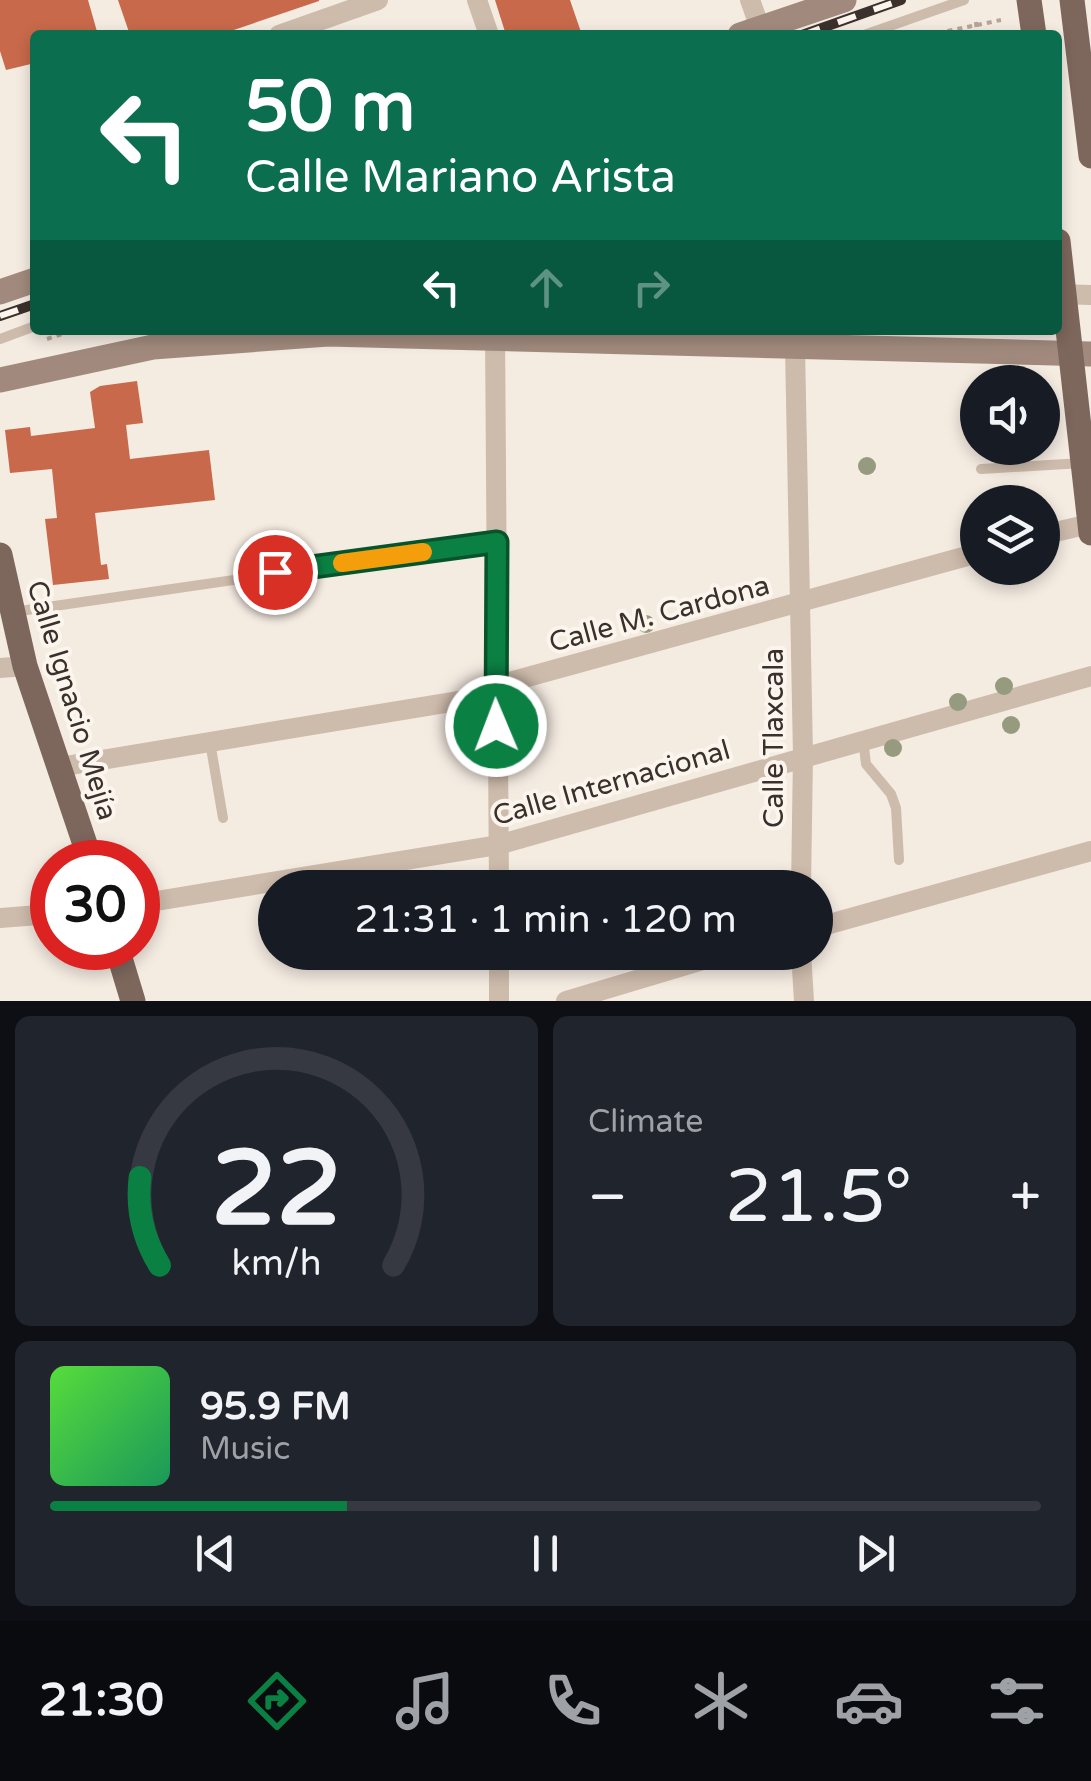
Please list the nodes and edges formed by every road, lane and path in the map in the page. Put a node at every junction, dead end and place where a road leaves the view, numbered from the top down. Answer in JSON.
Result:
{"nodes":[{"id":1,"x":378,"y":0,"type":"edge"},
{"id":2,"x":478,"y":0,"type":"edge"},
{"id":3,"x":750,"y":0,"type":"edge"},
{"id":4,"x":844,"y":0,"type":"edge"},
{"id":5,"x":964,"y":0,"type":"edge"},
{"id":6,"x":1029,"y":0,"type":"edge"},
{"id":7,"x":1072,"y":0,"type":"edge"},
{"id":8,"x":1002,"y":20,"type":"dead end"},
{"id":9,"x":976,"y":22,"type":"junction"},
{"id":10,"x":293,"y":30,"type":"edge"},
{"id":11,"x":488,"y":30,"type":"edge"},
{"id":12,"x":750,"y":30,"type":"edge"},
{"id":13,"x":756,"y":30,"type":"edge"},
{"id":14,"x":878,"y":30,"type":"edge"},
{"id":15,"x":946,"y":30,"type":"edge"},
{"id":16,"x":977,"y":30,"type":"edge"},
{"id":17,"x":1033,"y":30,"type":"edge"},
{"id":18,"x":1091,"y":156,"type":"edge"},
{"id":19,"x":30,"y":282,"type":"edge"},
{"id":20,"x":0,"y":292,"type":"edge"},
{"id":21,"x":1062,"y":294,"type":"edge"},
{"id":22,"x":1091,"y":295,"type":"edge"},
{"id":23,"x":1062,"y":300,"type":"edge"},
{"id":24,"x":30,"y":328,"type":"edge"},
{"id":25,"x":17,"y":332,"type":"junction"},
{"id":26,"x":313,"y":335,"type":"edge"},
{"id":27,"x":495,"y":335,"type":"edge"},
{"id":28,"x":516,"y":335,"type":"edge"},
{"id":29,"x":0,"y":340,"type":"edge"},
{"id":30,"x":0,"y":348,"type":"edge"},
{"id":31,"x":796,"y":348,"type":"junction"},
{"id":32,"x":1080,"y":354,"type":"edge"},
{"id":33,"x":0,"y":380,"type":"edge"},
{"id":34,"x":1083,"y":463,"type":"junction"},
{"id":35,"x":981,"y":469,"type":"dead end"},
{"id":36,"x":1090,"y":524,"type":"edge"},
{"id":37,"x":1060,"y":530,"type":"edge"},
{"id":38,"x":1091,"y":533,"type":"edge"},
{"id":39,"x":497,"y":542,"type":"junction"},
{"id":40,"x":0,"y":554,"type":"edge"},
{"id":41,"x":960,"y":558,"type":"edge"},
{"id":42,"x":799,"y":603,"type":"junction"},
{"id":43,"x":12,"y":612,"type":"junction"},
{"id":44,"x":13,"y":667,"type":"edge"},
{"id":45,"x":1091,"y":676,"type":"edge"},
{"id":46,"x":495,"y":686,"type":"junction"},
{"id":47,"x":862,"y":738,"type":"junction"},
{"id":48,"x":210,"y":740,"type":"junction"},
{"id":49,"x":803,"y":755,"type":"junction"},
{"id":50,"x":59,"y":767,"type":"junction"},
{"id":51,"x":223,"y":818,"type":"dead end"},
{"id":52,"x":83,"y":840,"type":"edge"},
{"id":53,"x":498,"y":844,"type":"junction"},
{"id":54,"x":1091,"y":851,"type":"edge"},
{"id":55,"x":899,"y":860,"type":"dead end"},
{"id":56,"x":498,"y":870,"type":"edge"},
{"id":57,"x":800,"y":870,"type":"edge"},
{"id":58,"x":160,"y":900,"type":"edge"},
{"id":59,"x":30,"y":916,"type":"edge"},
{"id":60,"x":0,"y":918,"type":"edge"},
{"id":61,"x":833,"y":923,"type":"edge"},
{"id":62,"x":124,"y":970,"type":"edge"},
{"id":63,"x":499,"y":970,"type":"edge"},
{"id":64,"x":670,"y":970,"type":"edge"},
{"id":65,"x":802,"y":970,"type":"edge"},
{"id":66,"x":133,"y":1001,"type":"edge"},
{"id":67,"x":499,"y":1001,"type":"edge"},
{"id":68,"x":566,"y":1001,"type":"edge"},
{"id":69,"x":804,"y":1001,"type":"edge"}],
"edges":[{"from":1,"to":10,"type":"street"},
{"from":2,"to":11,"type":"street"},
{"from":3,"to":12,"type":"street"},
{"from":4,"to":13,"type":"main road"},
{"from":5,"to":14,"type":"lane"},
{"from":6,"to":17,"type":"main road"},
{"from":7,"to":18,"type":"main road"},
{"from":8,"to":9,"type":"path"},
{"from":9,"to":15,"type":"path"},
{"from":9,"to":16,"type":"path"},
{"from":19,"to":20,"type":"main road"},
{"from":21,"to":22,"type":"street"},
{"from":23,"to":32,"type":"main road"},
{"from":24,"to":25,"type":"lane"},
{"from":25,"to":29,"type":"lane"},
{"from":25,"to":30,"type":"lane"},
{"from":26,"to":33,"type":"main road"},
{"from":27,"to":39,"type":"street"},
{"from":28,"to":31,"type":"main road"},
{"from":31,"to":32,"type":"main road"},
{"from":31,"to":42,"type":"street","name":"Calle Tlaxcala"},
{"from":32,"to":34,"type":"main road"},
{"from":34,"to":35,"type":"lane"},
{"from":34,"to":36,"type":"main road"},
{"from":36,"to":37,"type":"street"},
{"from":36,"to":38,"type":"main road"},
{"from":39,"to":43,"type":"lane"},
{"from":39,"to":46,"type":"street"},
{"from":40,"to":43,"type":"main road","name":"Calle Ignacio Mejía"},
{"from":41,"to":42,"type":"street","name":"Calle M. Cardona"},
{"from":42,"to":46,"type":"street","name":"Calle M. Cardona"},
{"from":42,"to":49,"type":"street","name":"Calle Tlaxcala"},
{"from":43,"to":44,"type":"main road","name":"Calle Ignacio Mejía"},
{"from":44,"to":50,"type":"main road","name":"Calle Ignacio Mejía"},
{"from":45,"to":47,"type":"street","name":"Calle Internacional"},
{"from":46,"to":48,"type":"street","name":"Calle M. Cardona"},
{"from":46,"to":53,"type":"street"},
{"from":47,"to":49,"type":"street","name":"Calle Internacional"},
{"from":47,"to":55,"type":"lane"},
{"from":48,"to":50,"type":"street","name":"Calle M. Cardona"},
{"from":48,"to":51,"type":"lane"},
{"from":49,"to":53,"type":"street","name":"Calle Internacional"},
{"from":49,"to":57,"type":"street","name":"Calle Tlaxcala"},
{"from":50,"to":52,"type":"main road","name":"Calle Ignacio Mejía"},
{"from":53,"to":56,"type":"street"},
{"from":53,"to":58,"type":"street","name":"Calle Internacional"},
{"from":54,"to":61,"type":"street"},
{"from":59,"to":60,"type":"street"},
{"from":62,"to":66,"type":"main road"},
{"from":63,"to":67,"type":"street"},
{"from":64,"to":68,"type":"street"},
{"from":65,"to":69,"type":"street"}]}
